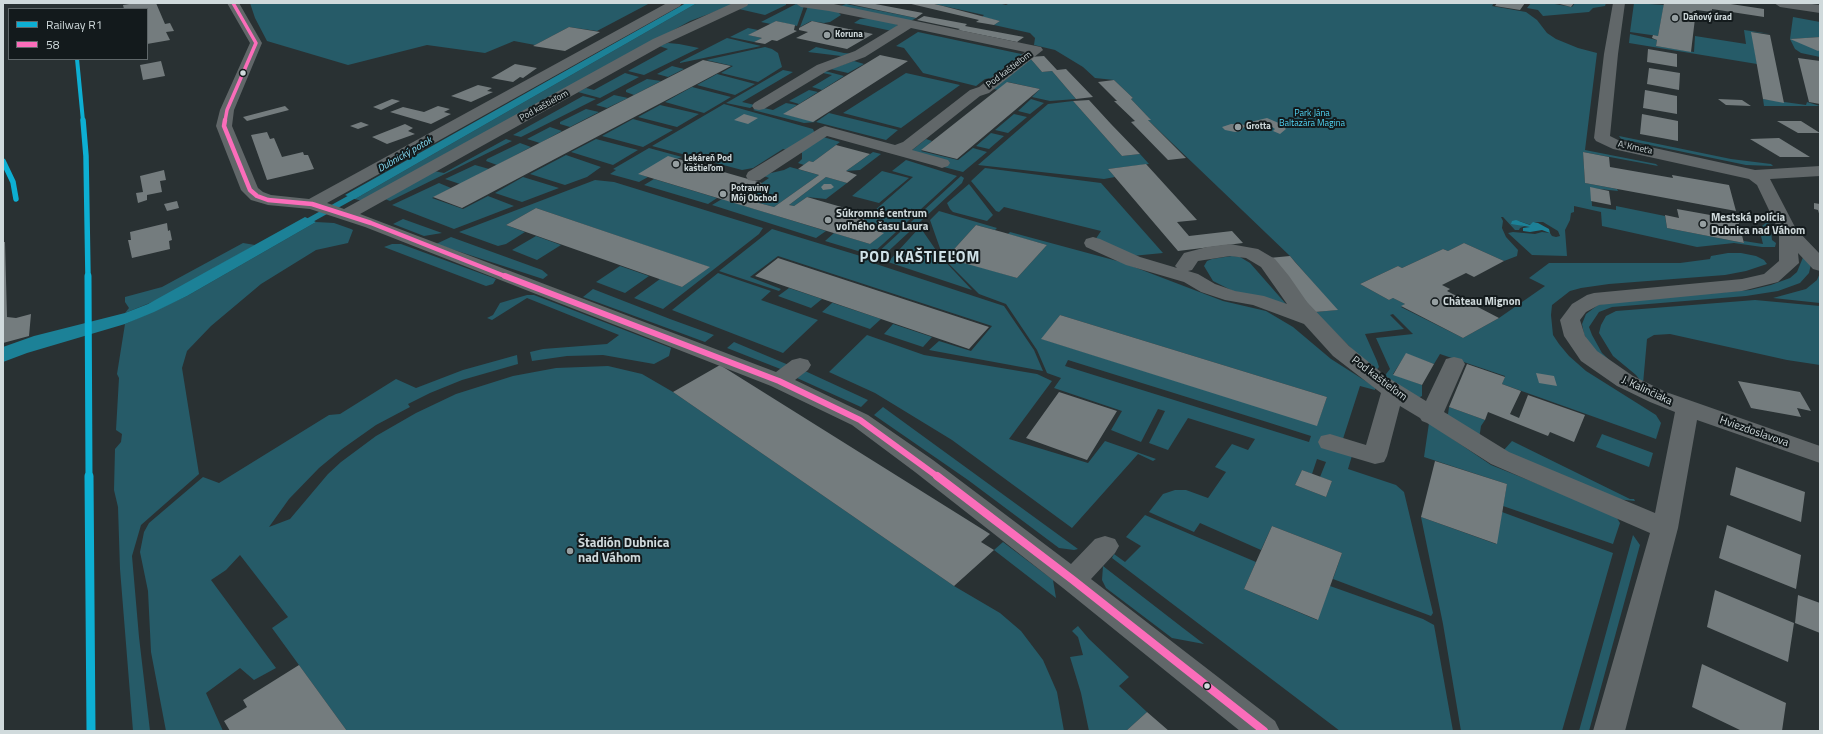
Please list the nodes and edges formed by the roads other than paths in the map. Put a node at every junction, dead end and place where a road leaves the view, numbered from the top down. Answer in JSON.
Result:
{"nodes":[{"id":1,"x":233,"y":3,"type":"edge"},
{"id":2,"x":676,"y":3,"type":"edge"},
{"id":3,"x":743,"y":3,"type":"edge"},
{"id":4,"x":801,"y":3,"type":"edge"},
{"id":5,"x":1619,"y":3,"type":"edge"},
{"id":6,"x":1780,"y":3,"type":"edge"},
{"id":7,"x":1820,"y":9,"type":"edge"},
{"id":8,"x":1784,"y":15,"type":"dead end"},
{"id":9,"x":1820,"y":21,"type":"edge"},
{"id":10,"x":909,"y":24,"type":"junction"},
{"id":11,"x":759,"y":106,"type":"dead end"},
{"id":12,"x":896,"y":151,"type":"junction"},
{"id":13,"x":942,"y":163,"type":"dead end"},
{"id":14,"x":1820,"y":172,"type":"edge"},
{"id":15,"x":1755,"y":175,"type":"junction"},
{"id":16,"x":754,"y":176,"type":"dead end"},
{"id":17,"x":330,"y":209,"type":"junction"},
{"id":18,"x":1788,"y":231,"type":"junction"},
{"id":19,"x":1093,"y":243,"type":"dead end"},
{"id":20,"x":1820,"y":265,"type":"edge"},
{"id":21,"x":1186,"y":266,"type":"dead end"},
{"id":22,"x":1311,"y":319,"type":"junction"},
{"id":23,"x":1454,"y":364,"type":"dead end"},
{"id":24,"x":800,"y":365,"type":"dead end"},
{"id":25,"x":778,"y":381,"type":"junction"},
{"id":26,"x":1393,"y":391,"type":"junction"},
{"id":27,"x":1687,"y":408,"type":"junction"},
{"id":28,"x":1430,"y":416,"type":"junction"},
{"id":29,"x":1330,"y":442,"type":"dead end"},
{"id":30,"x":1820,"y":455,"type":"edge"},
{"id":31,"x":1665,"y":528,"type":"junction"},
{"id":32,"x":1104,"y":546,"type":"dead end"},
{"id":33,"x":1073,"y":580,"type":"junction"},
{"id":34,"x":1264,"y":731,"type":"edge"},
{"id":35,"x":1609,"y":731,"type":"edge"}],
"edges":[{"from":1,"to":17,"type":"street"},
{"from":2,"to":17,"type":"street"},
{"from":3,"to":17,"type":"street","name":"Pod kaštieľom"},
{"from":4,"to":10,"type":"street","name":"Pod kaštieľom"},
{"from":5,"to":15,"type":"street","name":"A. Kmeťa"},
{"from":6,"to":7,"type":"street"},
{"from":8,"to":9,"type":"street"},
{"from":10,"to":11,"type":"street"},
{"from":10,"to":12,"type":"street","name":"Pod kaštieľom"},
{"from":12,"to":13,"type":"street"},
{"from":12,"to":16,"type":"street"},
{"from":14,"to":15,"type":"street"},
{"from":15,"to":18,"type":"street"},
{"from":17,"to":25,"type":"street"},
{"from":18,"to":20,"type":"street"},
{"from":18,"to":27,"type":"street","name":"J. Kalinčiaka"},
{"from":19,"to":22,"type":"street","name":"Pod kaštieľom"},
{"from":21,"to":22,"type":"street"},
{"from":22,"to":26,"type":"street","name":"Pod kaštieľom"},
{"from":23,"to":28,"type":"street"},
{"from":24,"to":25,"type":"street"},
{"from":25,"to":33,"type":"street"},
{"from":26,"to":28,"type":"street","name":"Pod kaštieľom"},
{"from":26,"to":29,"type":"street"},
{"from":27,"to":30,"type":"street","name":"Hviezdoslavova"},
{"from":27,"to":31,"type":"street"},
{"from":28,"to":31,"type":"street","name":"Pod kaštieľom"},
{"from":31,"to":35,"type":"street"},
{"from":32,"to":33,"type":"street"},
{"from":33,"to":34,"type":"street"}]}
